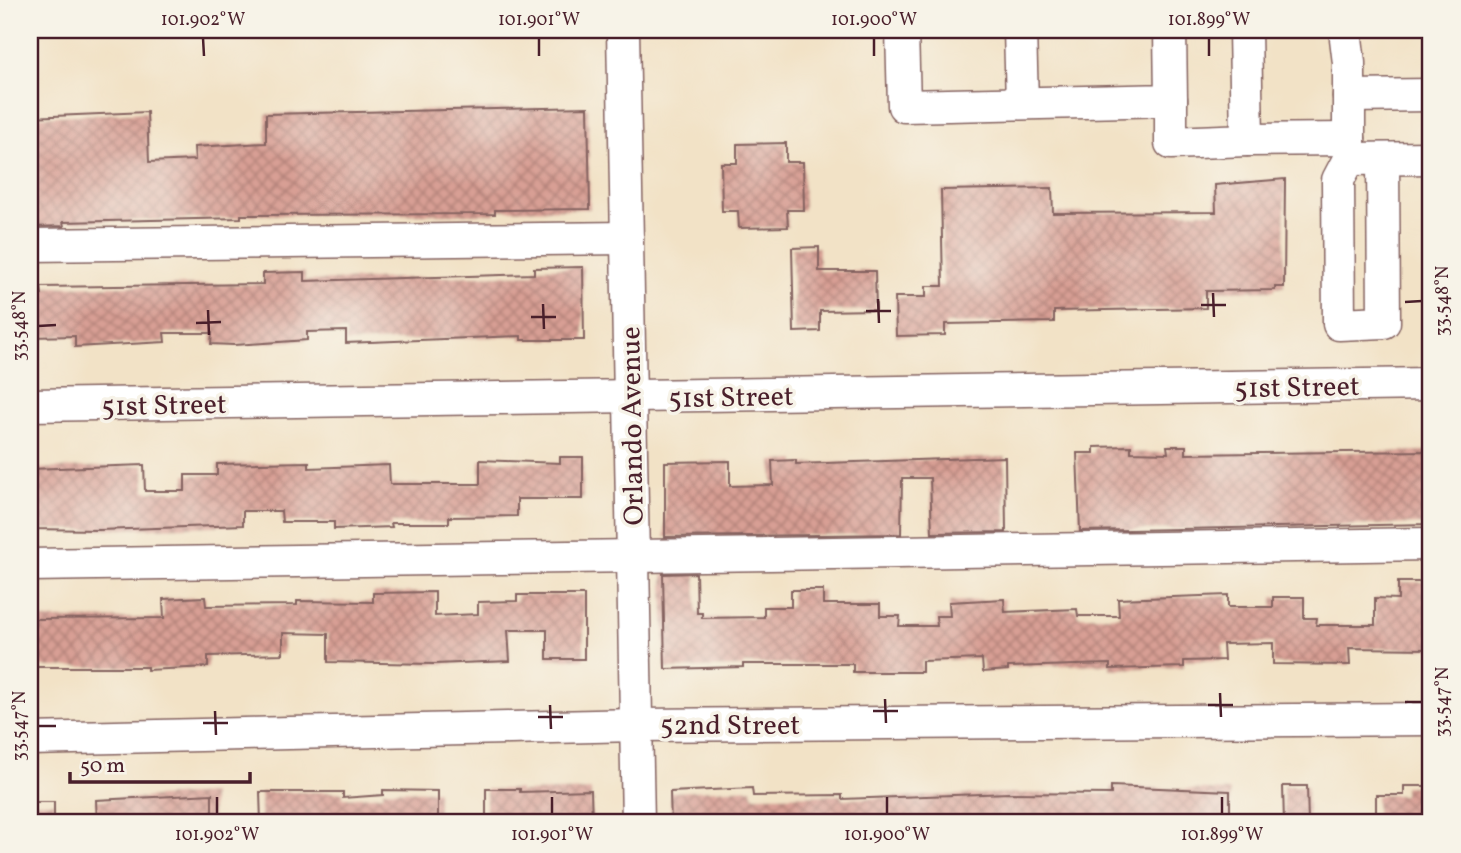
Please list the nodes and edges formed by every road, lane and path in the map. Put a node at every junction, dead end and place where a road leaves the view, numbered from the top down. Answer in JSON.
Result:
{"nodes":[{"id":1,"x":623,"y":30,"type":"edge"},
{"id":2,"x":902,"y":30,"type":"edge"},
{"id":3,"x":1020,"y":30,"type":"edge"},
{"id":4,"x":1170,"y":30,"type":"edge"},
{"id":5,"x":1245,"y":30,"type":"edge"},
{"id":6,"x":1345,"y":30,"type":"edge"},
{"id":7,"x":1431,"y":95,"type":"edge"},
{"id":8,"x":1349,"y":96,"type":"junction"},
{"id":9,"x":1171,"y":100,"type":"junction"},
{"id":10,"x":1022,"y":103,"type":"junction"},
{"id":11,"x":1247,"y":140,"type":"junction"},
{"id":12,"x":1349,"y":149,"type":"junction"},
{"id":13,"x":1431,"y":158,"type":"edge"},
{"id":14,"x":1383,"y":159,"type":"junction"},
{"id":15,"x":627,"y":238,"type":"junction"},
{"id":16,"x":30,"y":246,"type":"edge"},
{"id":17,"x":1431,"y":384,"type":"edge"},
{"id":18,"x":630,"y":398,"type":"junction"},
{"id":19,"x":30,"y":405,"type":"edge"},
{"id":20,"x":1431,"y":544,"type":"edge"},
{"id":21,"x":633,"y":555,"type":"junction"},
{"id":22,"x":30,"y":565,"type":"edge"},
{"id":23,"x":1431,"y":719,"type":"edge"},
{"id":24,"x":636,"y":725,"type":"junction"},
{"id":25,"x":30,"y":739,"type":"edge"},
{"id":26,"x":638,"y":823,"type":"edge"}],
"edges":[{"from":1,"to":15,"type":"street","name":"Orlando Avenue"},
{"from":2,"to":10,"type":"street"},
{"from":3,"to":10,"type":"street"},
{"from":4,"to":9,"type":"street"},
{"from":5,"to":11,"type":"street"},
{"from":6,"to":8,"type":"street"},
{"from":7,"to":8,"type":"street"},
{"from":8,"to":12,"type":"street"},
{"from":9,"to":10,"type":"street"},
{"from":9,"to":11,"type":"street"},
{"from":11,"to":12,"type":"street"},
{"from":12,"to":14,"type":"street"},
{"from":12,"to":14,"type":"street"},
{"from":13,"to":14,"type":"street"},
{"from":15,"to":16,"type":"street"},
{"from":15,"to":18,"type":"street","name":"Orlando Avenue"},
{"from":17,"to":18,"type":"street","name":"51st Street"},
{"from":18,"to":19,"type":"street","name":"51st Street"},
{"from":18,"to":21,"type":"street","name":"Orlando Avenue"},
{"from":20,"to":21,"type":"street"},
{"from":21,"to":22,"type":"street"},
{"from":21,"to":24,"type":"street","name":"Orlando Avenue"},
{"from":23,"to":24,"type":"street","name":"52nd Street"},
{"from":24,"to":25,"type":"street","name":"52nd Street"},
{"from":24,"to":26,"type":"street","name":"Orlando Avenue"}]}
